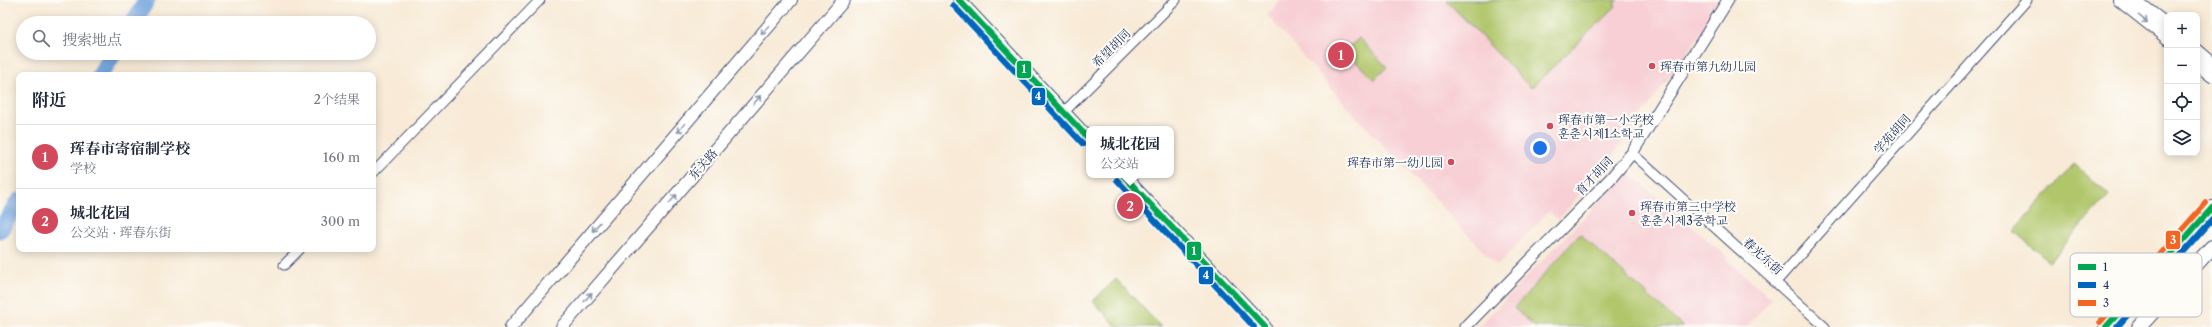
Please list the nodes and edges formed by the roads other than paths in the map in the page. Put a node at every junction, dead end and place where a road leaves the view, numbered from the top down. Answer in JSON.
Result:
{"nodes":[{"id":1,"x":540,"y":0,"type":"edge"},
{"id":2,"x":790,"y":0,"type":"edge"},
{"id":3,"x":844,"y":0,"type":"edge"},
{"id":4,"x":959,"y":0,"type":"edge"},
{"id":5,"x":1176,"y":0,"type":"edge"},
{"id":6,"x":1728,"y":0,"type":"edge"},
{"id":7,"x":2027,"y":0,"type":"edge"},
{"id":8,"x":2119,"y":0,"type":"edge"},
{"id":9,"x":2135,"y":0,"type":"edge"},
{"id":10,"x":2164,"y":23,"type":"edge"},
{"id":11,"x":2164,"y":36,"type":"edge"},
{"id":12,"x":2200,"y":53,"type":"edge"},
{"id":13,"x":2212,"y":63,"type":"edge"},
{"id":14,"x":2200,"y":66,"type":"edge"},
{"id":15,"x":2212,"y":76,"type":"edge"},
{"id":16,"x":1064,"y":112,"type":"junction"},
{"id":17,"x":1086,"y":136,"type":"edge"},
{"id":18,"x":1632,"y":153,"type":"junction"},
{"id":19,"x":376,"y":170,"type":"edge"},
{"id":20,"x":1126,"y":178,"type":"edge"},
{"id":21,"x":2212,"y":208,"type":"edge"},
{"id":22,"x":2212,"y":247,"type":"edge"},
{"id":23,"x":297,"y":252,"type":"edge"},
{"id":24,"x":2172,"y":253,"type":"edge"},
{"id":25,"x":2202,"y":258,"type":"edge"},
{"id":26,"x":284,"y":265,"type":"dead end"},
{"id":27,"x":1775,"y":283,"type":"junction"},
{"id":28,"x":2115,"y":317,"type":"edge"},
{"id":29,"x":2148,"y":317,"type":"edge"},
{"id":30,"x":511,"y":327,"type":"edge"},
{"id":31,"x":562,"y":327,"type":"edge"},
{"id":32,"x":1265,"y":327,"type":"edge"},
{"id":33,"x":1465,"y":327,"type":"edge"},
{"id":34,"x":1824,"y":327,"type":"edge"},
{"id":35,"x":2106,"y":327,"type":"edge"},
{"id":36,"x":2139,"y":327,"type":"edge"}],
"edges":[{"from":1,"to":19,"type":"street"},
{"from":2,"to":30,"type":"main road","one_way":true},
{"from":31,"to":3,"type":"main road","name":"东关路","one_way":true},
{"from":4,"to":16,"type":"main road"},
{"from":5,"to":16,"type":"street","name":"希望胡同"},
{"from":6,"to":18,"type":"street","name":"育才胡同"},
{"from":7,"to":27,"type":"street","name":"学苑胡同"},
{"from":8,"to":11,"type":"main road","one_way":true},
{"from":9,"to":10,"type":"main road"},
{"from":12,"to":13,"type":"main road"},
{"from":14,"to":15,"type":"main road"},
{"from":16,"to":17,"type":"main road"},
{"from":18,"to":27,"type":"street","name":"春光东街"},
{"from":18,"to":33,"type":"street","name":"育才胡同"},
{"from":20,"to":32,"type":"main road"},
{"from":21,"to":24,"type":"main road"},
{"from":22,"to":25,"type":"main road"},
{"from":23,"to":26,"type":"street"},
{"from":27,"to":34,"type":"street","name":"春光东街"},
{"from":28,"to":35,"type":"main road"},
{"from":29,"to":36,"type":"main road"}]}
